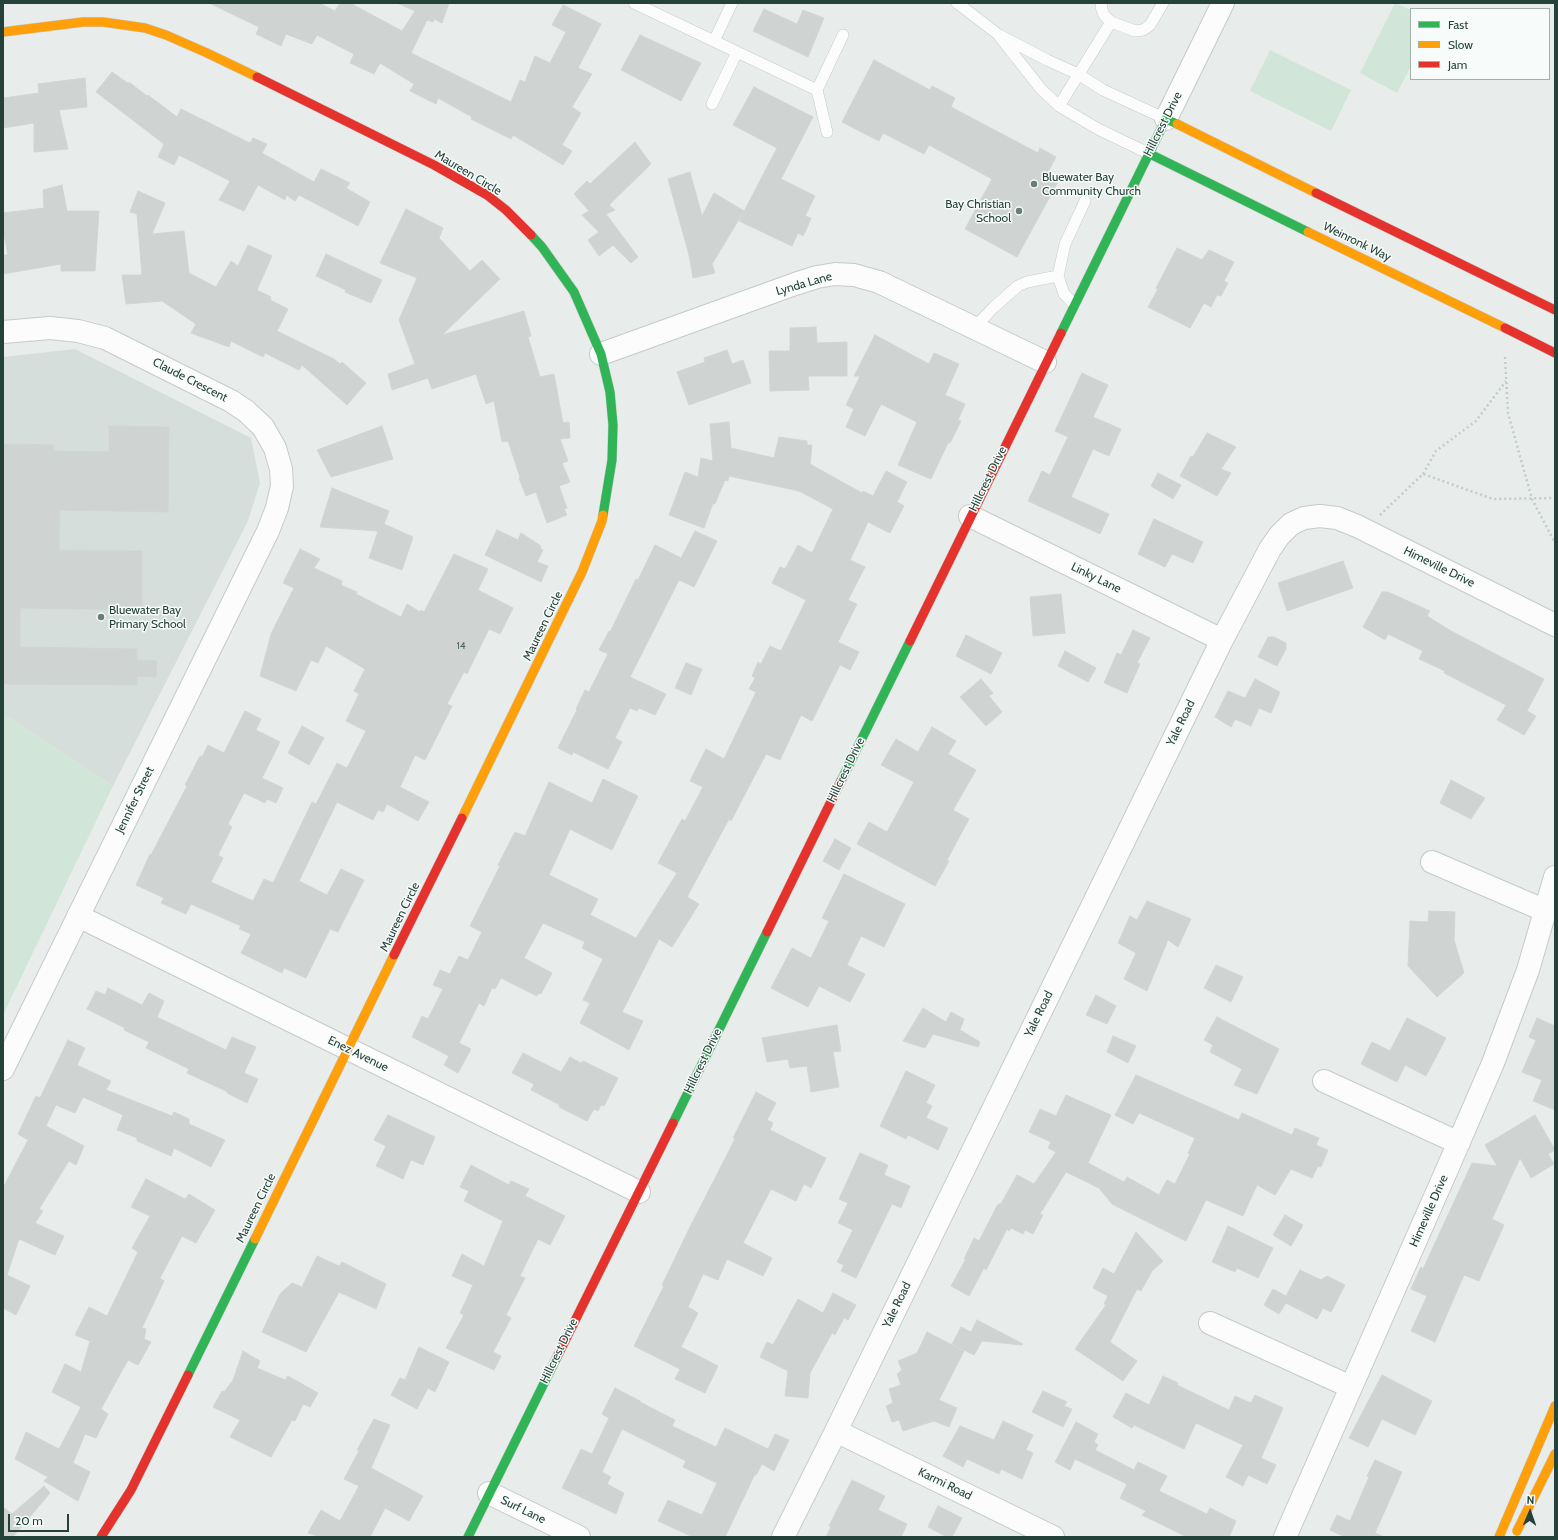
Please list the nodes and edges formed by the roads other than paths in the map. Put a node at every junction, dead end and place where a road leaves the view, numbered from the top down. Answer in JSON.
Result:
{"nodes":[{"id":1,"x":634,"y":3,"type":"edge"},
{"id":2,"x":732,"y":3,"type":"edge"},
{"id":3,"x":957,"y":3,"type":"edge"},
{"id":4,"x":1102,"y":3,"type":"edge"},
{"id":5,"x":1163,"y":3,"type":"edge"},
{"id":6,"x":1223,"y":3,"type":"edge"},
{"id":7,"x":1111,"y":22,"type":"junction"},
{"id":8,"x":3,"y":32,"type":"edge"},
{"id":9,"x":999,"y":35,"type":"junction"},
{"id":10,"x":843,"y":36,"type":"dead end"},
{"id":11,"x":714,"y":41,"type":"junction"},
{"id":12,"x":737,"y":52,"type":"junction"},
{"id":13,"x":1078,"y":74,"type":"junction"},
{"id":14,"x":817,"y":90,"type":"junction"},
{"id":15,"x":712,"y":104,"type":"dead end"},
{"id":16,"x":1059,"y":106,"type":"junction"},
{"id":17,"x":1166,"y":119,"type":"junction"},
{"id":18,"x":827,"y":132,"type":"dead end"},
{"id":19,"x":1148,"y":153,"type":"junction"},
{"id":20,"x":1085,"y":201,"type":"dead end"},
{"id":21,"x":1058,"y":276,"type":"junction"},
{"id":22,"x":1074,"y":304,"type":"junction"},
{"id":23,"x":1555,"y":310,"type":"edge"},
{"id":24,"x":974,"y":328,"type":"junction"},
{"id":25,"x":3,"y":332,"type":"edge"},
{"id":26,"x":1555,"y":353,"type":"edge"},
{"id":27,"x":601,"y":354,"type":"junction"},
{"id":28,"x":1045,"y":362,"type":"junction"},
{"id":29,"x":970,"y":516,"type":"junction"},
{"id":30,"x":1320,"y":516,"type":"joint"},
{"id":31,"x":268,"y":531,"type":"joint"},
{"id":32,"x":1555,"y":625,"type":"edge"},
{"id":33,"x":1222,"y":640,"type":"junction"},
{"id":34,"x":1432,"y":862,"type":"dead end"},
{"id":35,"x":1555,"y":877,"type":"edge"},
{"id":36,"x":1546,"y":910,"type":"junction"},
{"id":37,"x":78,"y":916,"type":"junction"},
{"id":38,"x":348,"y":1049,"type":"junction"},
{"id":39,"x":3,"y":1069,"type":"edge"},
{"id":40,"x":1324,"y":1081,"type":"dead end"},
{"id":41,"x":1459,"y":1143,"type":"junction"},
{"id":42,"x":639,"y":1192,"type":"junction"},
{"id":43,"x":1210,"y":1323,"type":"dead end"},
{"id":44,"x":1351,"y":1387,"type":"junction"},
{"id":45,"x":1555,"y":1406,"type":"edge"},
{"id":46,"x":836,"y":1431,"type":"junction"},
{"id":47,"x":1555,"y":1454,"type":"edge"},
{"id":48,"x":489,"y":1493,"type":"junction"},
{"id":49,"x":101,"y":1537,"type":"edge"},
{"id":50,"x":468,"y":1537,"type":"edge"},
{"id":51,"x":579,"y":1537,"type":"edge"},
{"id":52,"x":783,"y":1537,"type":"edge"},
{"id":53,"x":1053,"y":1537,"type":"edge"},
{"id":54,"x":1285,"y":1537,"type":"edge"},
{"id":55,"x":1500,"y":1537,"type":"edge"},
{"id":56,"x":1514,"y":1537,"type":"edge"}],
"edges":[{"from":1,"to":11,"type":"lane"},
{"from":2,"to":11,"type":"lane"},
{"from":3,"to":9,"type":"lane"},
{"from":4,"to":7,"type":"lane"},
{"from":5,"to":7,"type":"lane"},
{"from":6,"to":17,"type":"street","name":"Hillcrest Drive"},
{"from":7,"to":13,"type":"lane"},
{"from":8,"to":27,"type":"main road","name":"Maureen Circle"},
{"from":9,"to":13,"type":"lane"},
{"from":9,"to":16,"type":"lane"},
{"from":10,"to":14,"type":"lane"},
{"from":11,"to":12,"type":"lane"},
{"from":12,"to":14,"type":"lane"},
{"from":12,"to":15,"type":"lane"},
{"from":13,"to":16,"type":"lane"},
{"from":13,"to":17,"type":"lane"},
{"from":14,"to":18,"type":"lane"},
{"from":16,"to":19,"type":"lane"},
{"from":17,"to":19,"type":"main road","name":"Hillcrest Drive"},
{"from":17,"to":23,"type":"main road"},
{"from":19,"to":22,"type":"main road","name":"Hillcrest Drive"},
{"from":19,"to":26,"type":"main road","name":"Weinronk Way"},
{"from":20,"to":21,"type":"lane"},
{"from":21,"to":22,"type":"lane"},
{"from":21,"to":24,"type":"lane"},
{"from":22,"to":28,"type":"main road","name":"Hillcrest Drive"},
{"from":24,"to":27,"type":"street","name":"Lynda Lane"},
{"from":24,"to":28,"type":"street","name":"Lynda Lane"},
{"from":25,"to":31,"type":"street","name":"Claude Crescent"},
{"from":27,"to":38,"type":"main road","name":"Maureen Circle"},
{"from":28,"to":29,"type":"main road","name":"Hillcrest Drive"},
{"from":29,"to":33,"type":"street","name":"Linky Lane"},
{"from":29,"to":42,"type":"main road","name":"Hillcrest Drive"},
{"from":30,"to":32,"type":"street","name":"Himeville Drive"},
{"from":30,"to":33,"type":"street","name":"Yale Road"},
{"from":31,"to":37,"type":"street","name":"Jennifer Street"},
{"from":33,"to":46,"type":"street","name":"Yale Road"},
{"from":34,"to":36,"type":"street"},
{"from":35,"to":36,"type":"street","name":"Himeville Drive"},
{"from":36,"to":41,"type":"street","name":"Himeville Drive"},
{"from":37,"to":38,"type":"street","name":"Enez Avenue"},
{"from":37,"to":39,"type":"street","name":"Jennifer Street"},
{"from":38,"to":42,"type":"street","name":"Enez Avenue"},
{"from":38,"to":49,"type":"main road","name":"Maureen Circle"},
{"from":40,"to":41,"type":"street"},
{"from":41,"to":44,"type":"street","name":"Himeville Drive"},
{"from":42,"to":48,"type":"main road","name":"Hillcrest Drive"},
{"from":43,"to":44,"type":"street"},
{"from":44,"to":54,"type":"street","name":"Himeville Drive"},
{"from":45,"to":55,"type":"main road"},
{"from":46,"to":52,"type":"street","name":"Yale Road"},
{"from":46,"to":53,"type":"street","name":"Karmi Road"},
{"from":47,"to":56,"type":"main road"},
{"from":48,"to":50,"type":"main road","name":"Hillcrest Drive"},
{"from":48,"to":51,"type":"street","name":"Surf Lane"}]}
